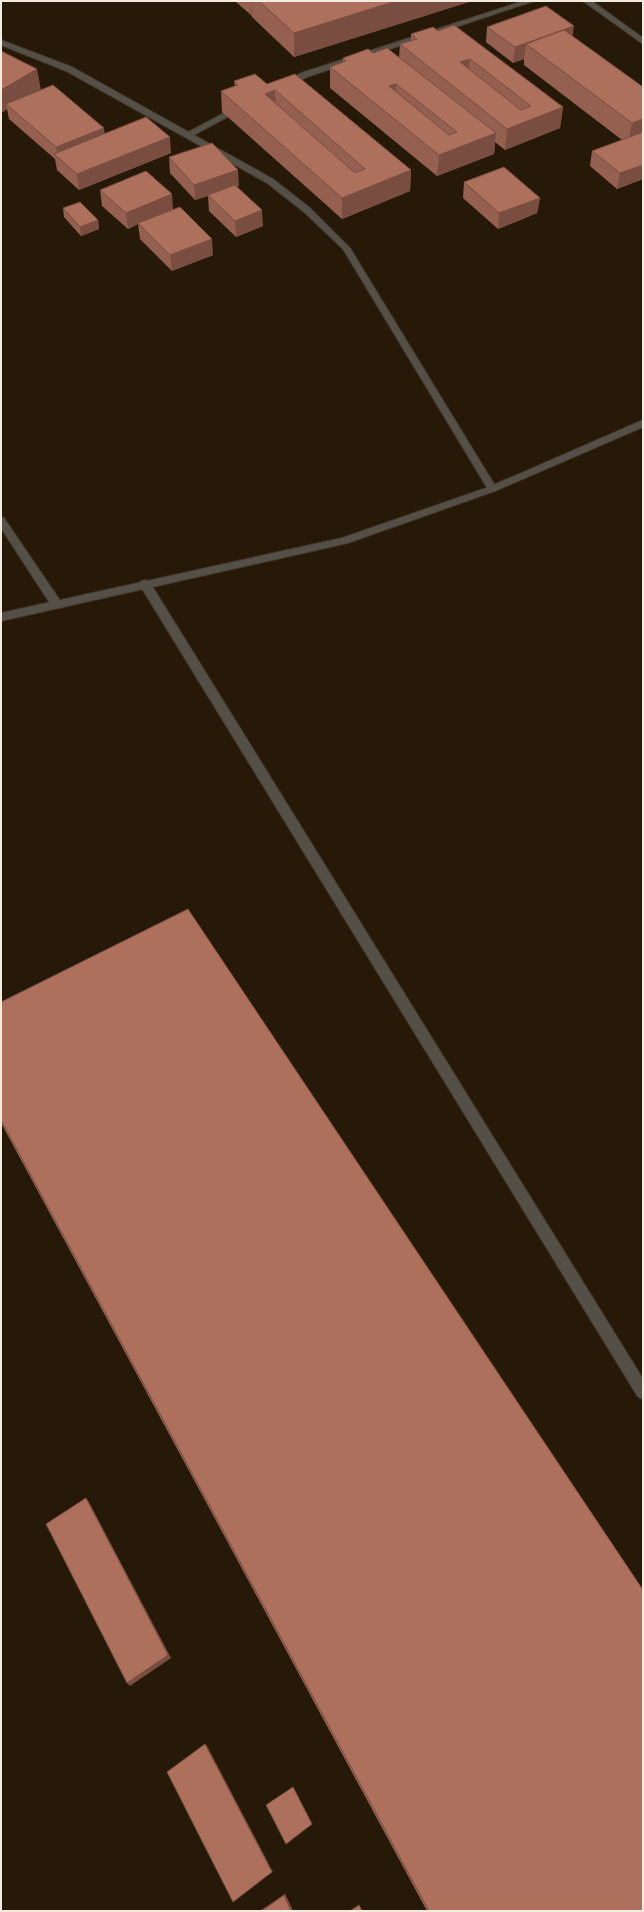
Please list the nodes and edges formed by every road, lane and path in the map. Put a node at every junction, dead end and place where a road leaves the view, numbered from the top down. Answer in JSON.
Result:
{"nodes":[{"id":1,"x":530,"y":1,"type":"edge"},
{"id":2,"x":587,"y":1,"type":"edge"},
{"id":3,"x":1,"y":42,"type":"edge"},
{"id":4,"x":643,"y":42,"type":"edge"},
{"id":5,"x":277,"y":89,"type":"edge"},
{"id":6,"x":249,"y":103,"type":"edge"},
{"id":7,"x":187,"y":135,"type":"junction"},
{"id":8,"x":643,"y":423,"type":"edge"},
{"id":9,"x":492,"y":489,"type":"junction"},
{"id":10,"x":1,"y":520,"type":"edge"},
{"id":11,"x":145,"y":584,"type":"junction"},
{"id":12,"x":57,"y":605,"type":"junction"},
{"id":13,"x":1,"y":617,"type":"edge"},
{"id":14,"x":643,"y":1392,"type":"edge"}],
"edges":[{"from":1,"to":5,"type":"street"},
{"from":2,"to":4,"type":"street"},
{"from":3,"to":7,"type":"street"},
{"from":6,"to":7,"type":"street"},
{"from":7,"to":9,"type":"street"},
{"from":8,"to":9,"type":"street"},
{"from":9,"to":11,"type":"street"},
{"from":10,"to":12,"type":"street"},
{"from":11,"to":12,"type":"street"},
{"from":11,"to":14,"type":"street"},
{"from":12,"to":13,"type":"street"}]}
